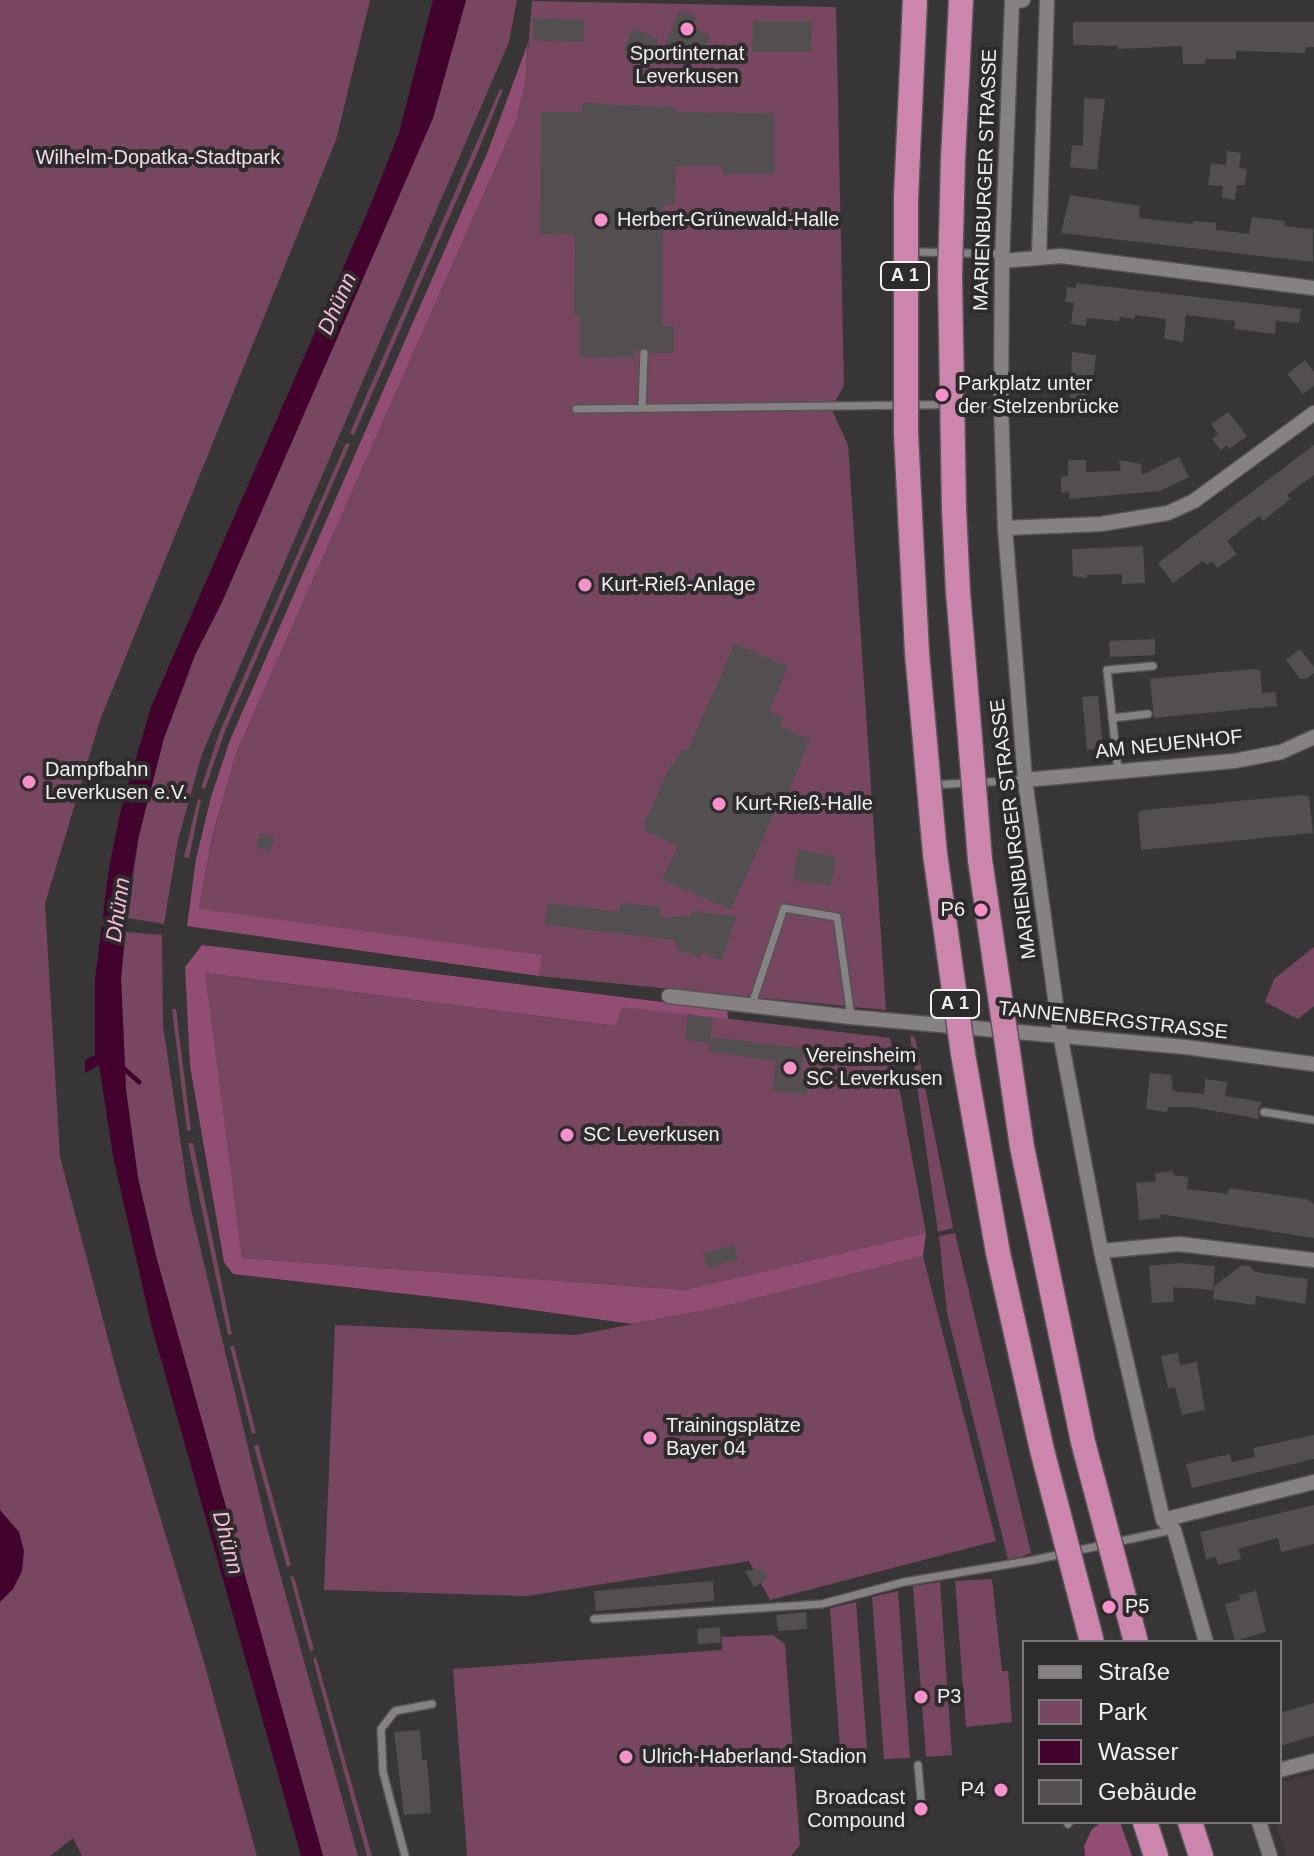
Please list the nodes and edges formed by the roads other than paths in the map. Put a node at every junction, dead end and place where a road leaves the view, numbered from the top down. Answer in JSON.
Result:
{"nodes":[{"id":1,"x":915,"y":0,"type":"edge"},
{"id":2,"x":961,"y":0,"type":"edge"},
{"id":3,"x":1023,"y":0,"type":"edge"},
{"id":4,"x":1046,"y":0,"type":"edge"},
{"id":5,"x":917,"y":252,"type":"dead end"},
{"id":6,"x":1039,"y":256,"type":"junction"},
{"id":7,"x":1002,"y":257,"type":"junction"},
{"id":8,"x":1314,"y":288,"type":"edge"},
{"id":9,"x":644,"y":353,"type":"dead end"},
{"id":10,"x":1001,"y":404,"type":"junction"},
{"id":11,"x":642,"y":408,"type":"junction"},
{"id":12,"x":576,"y":409,"type":"dead end"},
{"id":13,"x":1314,"y":413,"type":"edge"},
{"id":14,"x":1005,"y":528,"type":"junction"},
{"id":15,"x":1153,"y":666,"type":"dead end"},
{"id":16,"x":1148,"y":714,"type":"dead end"},
{"id":17,"x":1112,"y":718,"type":"junction"},
{"id":18,"x":1314,"y":737,"type":"edge"},
{"id":19,"x":1118,"y":770,"type":"junction"},
{"id":20,"x":1025,"y":780,"type":"junction"},
{"id":21,"x":931,"y":785,"type":"dead end"},
{"id":22,"x":669,"y":996,"type":"dead end"},
{"id":23,"x":752,"y":1004,"type":"junction"},
{"id":24,"x":851,"y":1017,"type":"junction"},
{"id":25,"x":1060,"y":1034,"type":"junction"},
{"id":26,"x":1314,"y":1064,"type":"edge"},
{"id":27,"x":1264,"y":1112,"type":"dead end"},
{"id":28,"x":1314,"y":1120,"type":"edge"},
{"id":29,"x":1101,"y":1251,"type":"junction"},
{"id":30,"x":1314,"y":1260,"type":"edge"},
{"id":31,"x":1314,"y":1482,"type":"edge"},
{"id":32,"x":1168,"y":1525,"type":"junction"},
{"id":33,"x":594,"y":1619,"type":"dead end"},
{"id":34,"x":1091,"y":1640,"type":"edge"},
{"id":35,"x":1135,"y":1640,"type":"edge"},
{"id":36,"x":1205,"y":1640,"type":"edge"},
{"id":37,"x":432,"y":1704,"type":"dead end"},
{"id":38,"x":1314,"y":1761,"type":"edge"},
{"id":39,"x":918,"y":1765,"type":"dead end"},
{"id":40,"x":1282,"y":1769,"type":"edge"},
{"id":41,"x":921,"y":1800,"type":"dead end"},
{"id":42,"x":1146,"y":1824,"type":"edge"},
{"id":43,"x":1191,"y":1824,"type":"edge"},
{"id":44,"x":1260,"y":1824,"type":"edge"},
{"id":45,"x":405,"y":1856,"type":"edge"},
{"id":46,"x":1156,"y":1856,"type":"edge"},
{"id":47,"x":1201,"y":1856,"type":"edge"},
{"id":48,"x":1270,"y":1856,"type":"edge"}],
"edges":[{"from":1,"to":34,"type":"highway","number":"A 1","bridge":true},
{"from":2,"to":35,"type":"highway","number":"A 1","bridge":true},
{"from":3,"to":7,"type":"street","name":"MARIENBURGER STRASSE"},
{"from":4,"to":6,"type":"street"},
{"from":5,"to":7,"type":"lane"},
{"from":6,"to":7,"type":"street"},
{"from":6,"to":8,"type":"street"},
{"from":7,"to":10,"type":"street","name":"MARIENBURGER STRASSE"},
{"from":9,"to":11,"type":"lane"},
{"from":10,"to":11,"type":"lane"},
{"from":10,"to":14,"type":"street","name":"MARIENBURGER STRASSE"},
{"from":11,"to":12,"type":"lane"},
{"from":13,"to":14,"type":"street"},
{"from":14,"to":20,"type":"street","name":"MARIENBURGER STRASSE"},
{"from":15,"to":17,"type":"lane"},
{"from":16,"to":17,"type":"lane"},
{"from":17,"to":19,"type":"lane"},
{"from":18,"to":19,"type":"street","name":"AM NEUENHOF"},
{"from":19,"to":20,"type":"street","name":"AM NEUENHOF"},
{"from":20,"to":21,"type":"lane"},
{"from":20,"to":25,"type":"street","name":"MARIENBURGER STRASSE"},
{"from":22,"to":23,"type":"street","name":"TANNENBERGSTRASSE"},
{"from":23,"to":24,"type":"street","name":"TANNENBERGSTRASSE"},
{"from":23,"to":24,"type":"lane"},
{"from":24,"to":25,"type":"street","name":"TANNENBERGSTRASSE"},
{"from":25,"to":26,"type":"street","name":"TANNENBERGSTRASSE"},
{"from":25,"to":29,"type":"street","name":"MARIENBURGER STRASSE"},
{"from":27,"to":28,"type":"lane"},
{"from":29,"to":30,"type":"street"},
{"from":29,"to":32,"type":"street","name":"MARIENBURGER STRASSE"},
{"from":31,"to":32,"type":"street"},
{"from":32,"to":33,"type":"lane"},
{"from":32,"to":36,"type":"street","name":"MARIENBURGER STRASSE"},
{"from":37,"to":45,"type":"lane"},
{"from":38,"to":40,"type":"street"},
{"from":39,"to":41,"type":"lane"},
{"from":42,"to":46,"type":"highway"},
{"from":43,"to":47,"type":"highway"},
{"from":44,"to":48,"type":"street"}]}
